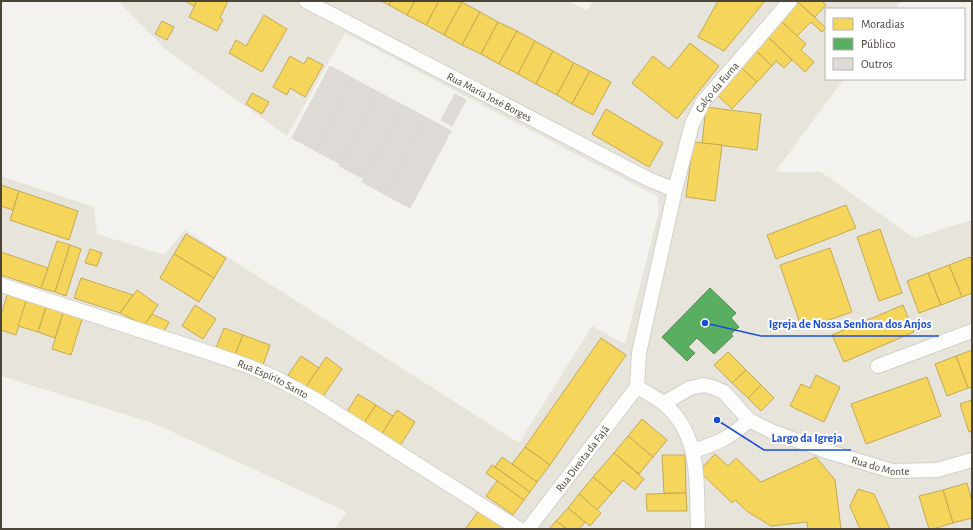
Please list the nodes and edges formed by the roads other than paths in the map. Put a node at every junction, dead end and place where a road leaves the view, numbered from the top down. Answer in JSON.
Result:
{"nodes":[{"id":1,"x":306,"y":1,"type":"edge"},
{"id":2,"x":790,"y":1,"type":"edge"},
{"id":3,"x":675,"y":190,"type":"junction"},
{"id":4,"x":1,"y":285,"type":"edge"},
{"id":5,"x":972,"y":330,"type":"edge"},
{"id":6,"x":878,"y":366,"type":"dead end"},
{"id":7,"x":637,"y":387,"type":"junction"},
{"id":8,"x":664,"y":403,"type":"junction"},
{"id":9,"x":749,"y":420,"type":"junction"},
{"id":10,"x":693,"y":451,"type":"junction"},
{"id":11,"x":972,"y":460,"type":"edge"},
{"id":12,"x":519,"y":529,"type":"edge"},
{"id":13,"x":528,"y":529,"type":"edge"},
{"id":14,"x":698,"y":529,"type":"edge"}],
"edges":[{"from":1,"to":3,"type":"street","name":"Rua Maria José Borges"},
{"from":2,"to":3,"type":"street","name":"Calço da Furna"},
{"from":3,"to":7,"type":"street","name":"Calço da Furna"},
{"from":4,"to":12,"type":"street","name":"Rua Espírito Santo"},
{"from":5,"to":6,"type":"street"},
{"from":7,"to":8,"type":"street"},
{"from":7,"to":13,"type":"street","name":"Rua Direita da Fajã"},
{"from":8,"to":9,"type":"street","name":"Rua do Monte"},
{"from":8,"to":10,"type":"street"},
{"from":9,"to":10,"type":"street"},
{"from":9,"to":11,"type":"street","name":"Rua do Monte"},
{"from":10,"to":14,"type":"street"}]}
